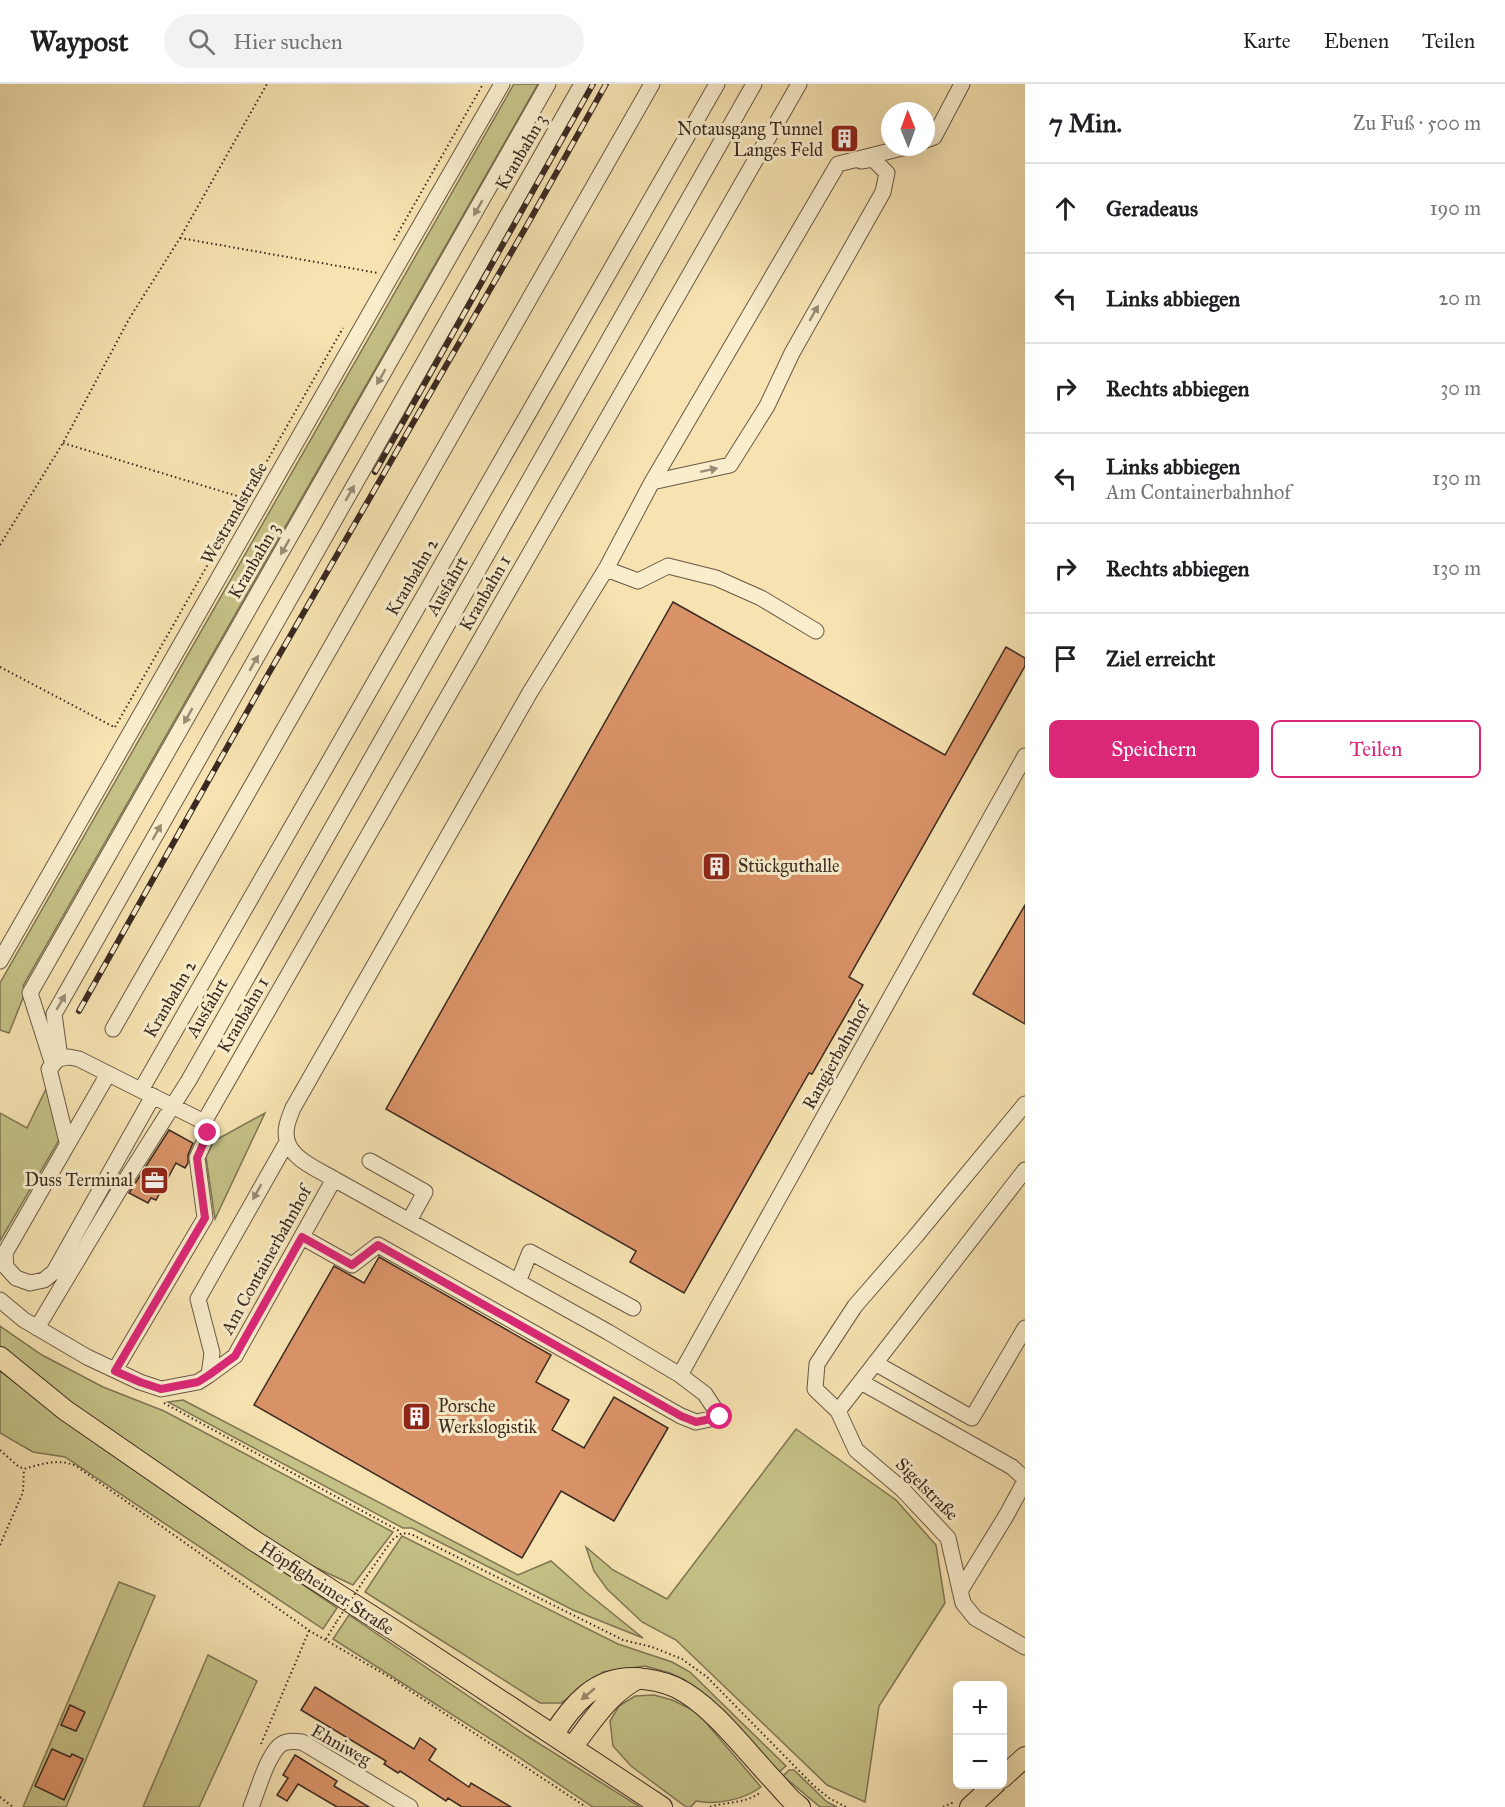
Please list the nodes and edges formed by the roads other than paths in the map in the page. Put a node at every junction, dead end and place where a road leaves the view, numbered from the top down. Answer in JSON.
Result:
{"nodes":[{"id":1,"x":502,"y":84,"type":"edge"},
{"id":2,"x":548,"y":84,"type":"edge"},
{"id":3,"x":582,"y":84,"type":"edge"},
{"id":4,"x":652,"y":84,"type":"edge"},
{"id":5,"x":717,"y":84,"type":"edge"},
{"id":6,"x":754,"y":84,"type":"edge"},
{"id":7,"x":799,"y":84,"type":"edge"},
{"id":8,"x":962,"y":84,"type":"edge"},
{"id":9,"x":935,"y":135,"type":"edge"},
{"id":10,"x":881,"y":153,"type":"edge"},
{"id":11,"x":838,"y":164,"type":"junction"},
{"id":12,"x":652,"y":482,"type":"junction"},
{"id":13,"x":606,"y":569,"type":"junction"},
{"id":14,"x":816,"y":632,"type":"dead end"},
{"id":15,"x":1025,"y":756,"type":"edge"},
{"id":16,"x":0,"y":962,"type":"edge"},
{"id":17,"x":113,"y":1029,"type":"dead end"},
{"id":18,"x":56,"y":1061,"type":"junction"},
{"id":19,"x":108,"y":1074,"type":"junction"},
{"id":20,"x":147,"y":1093,"type":"junction"},
{"id":21,"x":1025,"y":1104,"type":"edge"},
{"id":22,"x":172,"y":1106,"type":"junction"},
{"id":23,"x":204,"y":1122,"type":"junction"},
{"id":24,"x":67,"y":1142,"type":"junction"},
{"id":25,"x":287,"y":1142,"type":"junction"},
{"id":26,"x":370,"y":1161,"type":"dead end"},
{"id":27,"x":1025,"y":1170,"type":"edge"},
{"id":28,"x":334,"y":1179,"type":"junction"},
{"id":29,"x":409,"y":1221,"type":"junction"},
{"id":30,"x":302,"y":1237,"type":"junction"},
{"id":31,"x":518,"y":1282,"type":"junction"},
{"id":32,"x":0,"y":1300,"type":"edge"},
{"id":33,"x":633,"y":1308,"type":"dead end"},
{"id":34,"x":37,"y":1328,"type":"junction"},
{"id":35,"x":1025,"y":1328,"type":"edge"},
{"id":36,"x":0,"y":1357,"type":"edge"},
{"id":37,"x":875,"y":1363,"type":"junction"},
{"id":38,"x":115,"y":1371,"type":"junction"},
{"id":39,"x":209,"y":1375,"type":"junction"},
{"id":40,"x":680,"y":1375,"type":"junction"},
{"id":41,"x":861,"y":1382,"type":"junction"},
{"id":42,"x":838,"y":1411,"type":"junction"},
{"id":43,"x":1025,"y":1480,"type":"edge"},
{"id":44,"x":960,"y":1591,"type":"junction"},
{"id":45,"x":1025,"y":1647,"type":"edge"},
{"id":46,"x":639,"y":1678,"type":"junction"},
{"id":47,"x":553,"y":1735,"type":"junction"},
{"id":48,"x":572,"y":1748,"type":"junction"},
{"id":49,"x":1024,"y":1761,"type":"edge"},
{"id":50,"x":1007,"y":1774,"type":"edge"},
{"id":51,"x":990,"y":1789,"type":"edge"},
{"id":52,"x":251,"y":1807,"type":"edge"},
{"id":53,"x":410,"y":1807,"type":"edge"},
{"id":54,"x":662,"y":1807,"type":"edge"},
{"id":55,"x":800,"y":1807,"type":"edge"},
{"id":56,"x":970,"y":1807,"type":"edge"}],
"edges":[{"from":1,"to":16,"type":"street","name":"Westrandstraße"},
{"from":2,"to":18,"type":"street","name":"Kranbahn 3","one_way":true},
{"from":18,"to":3,"type":"street","name":"Kranbahn 3","one_way":true},
{"from":4,"to":17,"type":"street"},
{"from":5,"to":20,"type":"street","name":"Kranbahn 2"},
{"from":6,"to":22,"type":"street","name":"Ausfahrt"},
{"from":7,"to":23,"type":"street","name":"Kranbahn 1"},
{"from":8,"to":9,"type":"street"},
{"from":10,"to":11,"type":"street"},
{"from":11,"to":12,"type":"street"},
{"from":12,"to":11,"type":"street","one_way":true},
{"from":12,"to":13,"type":"street"},
{"from":13,"to":14,"type":"street"},
{"from":13,"to":25,"type":"street"},
{"from":15,"to":40,"type":"street","name":"Rangierbahnhof"},
{"from":18,"to":19,"type":"street"},
{"from":18,"to":24,"type":"street"},
{"from":19,"to":20,"type":"street"},
{"from":19,"to":24,"type":"street"},
{"from":20,"to":22,"type":"street"},
{"from":20,"to":24,"type":"street","name":"Kranbahn 2"},
{"from":21,"to":42,"type":"street"},
{"from":22,"to":23,"type":"street"},
{"from":22,"to":34,"type":"street"},
{"from":23,"to":38,"type":"street"},
{"from":25,"to":28,"type":"street"},
{"from":25,"to":39,"type":"street","one_way":true},
{"from":26,"to":29,"type":"street"},
{"from":27,"to":37,"type":"street"},
{"from":28,"to":29,"type":"street"},
{"from":28,"to":30,"type":"street","name":"Am Containerbahnhof"},
{"from":29,"to":31,"type":"street"},
{"from":30,"to":39,"type":"street","name":"Am Containerbahnhof"},
{"from":30,"to":40,"type":"street"},
{"from":31,"to":33,"type":"street"},
{"from":31,"to":40,"type":"street"},
{"from":32,"to":34,"type":"street"},
{"from":34,"to":38,"type":"street"},
{"from":35,"to":37,"type":"street"},
{"from":36,"to":47,"type":"main road","name":"Höpfigheimer Straße"},
{"from":37,"to":41,"type":"street"},
{"from":38,"to":39,"type":"street","name":"Am Containerbahnhof"},
{"from":41,"to":42,"type":"street"},
{"from":41,"to":43,"type":"street"},
{"from":42,"to":44,"type":"street","name":"Sigelstraße"},
{"from":43,"to":44,"type":"street"},
{"from":44,"to":45,"type":"street","name":"Sigelstraße"},
{"from":46,"to":47,"type":"main road","one_way":true},
{"from":46,"to":48,"type":"main road"},
{"from":46,"to":55,"type":"main road"},
{"from":47,"to":48,"type":"main road","name":"Höpfigheimer Straße"},
{"from":48,"to":54,"type":"main road","name":"Höpfigheimer Straße"},
{"from":49,"to":50,"type":"main road"},
{"from":51,"to":56,"type":"main road"},
{"from":52,"to":53,"type":"street","name":"Ehniweg"}]}
